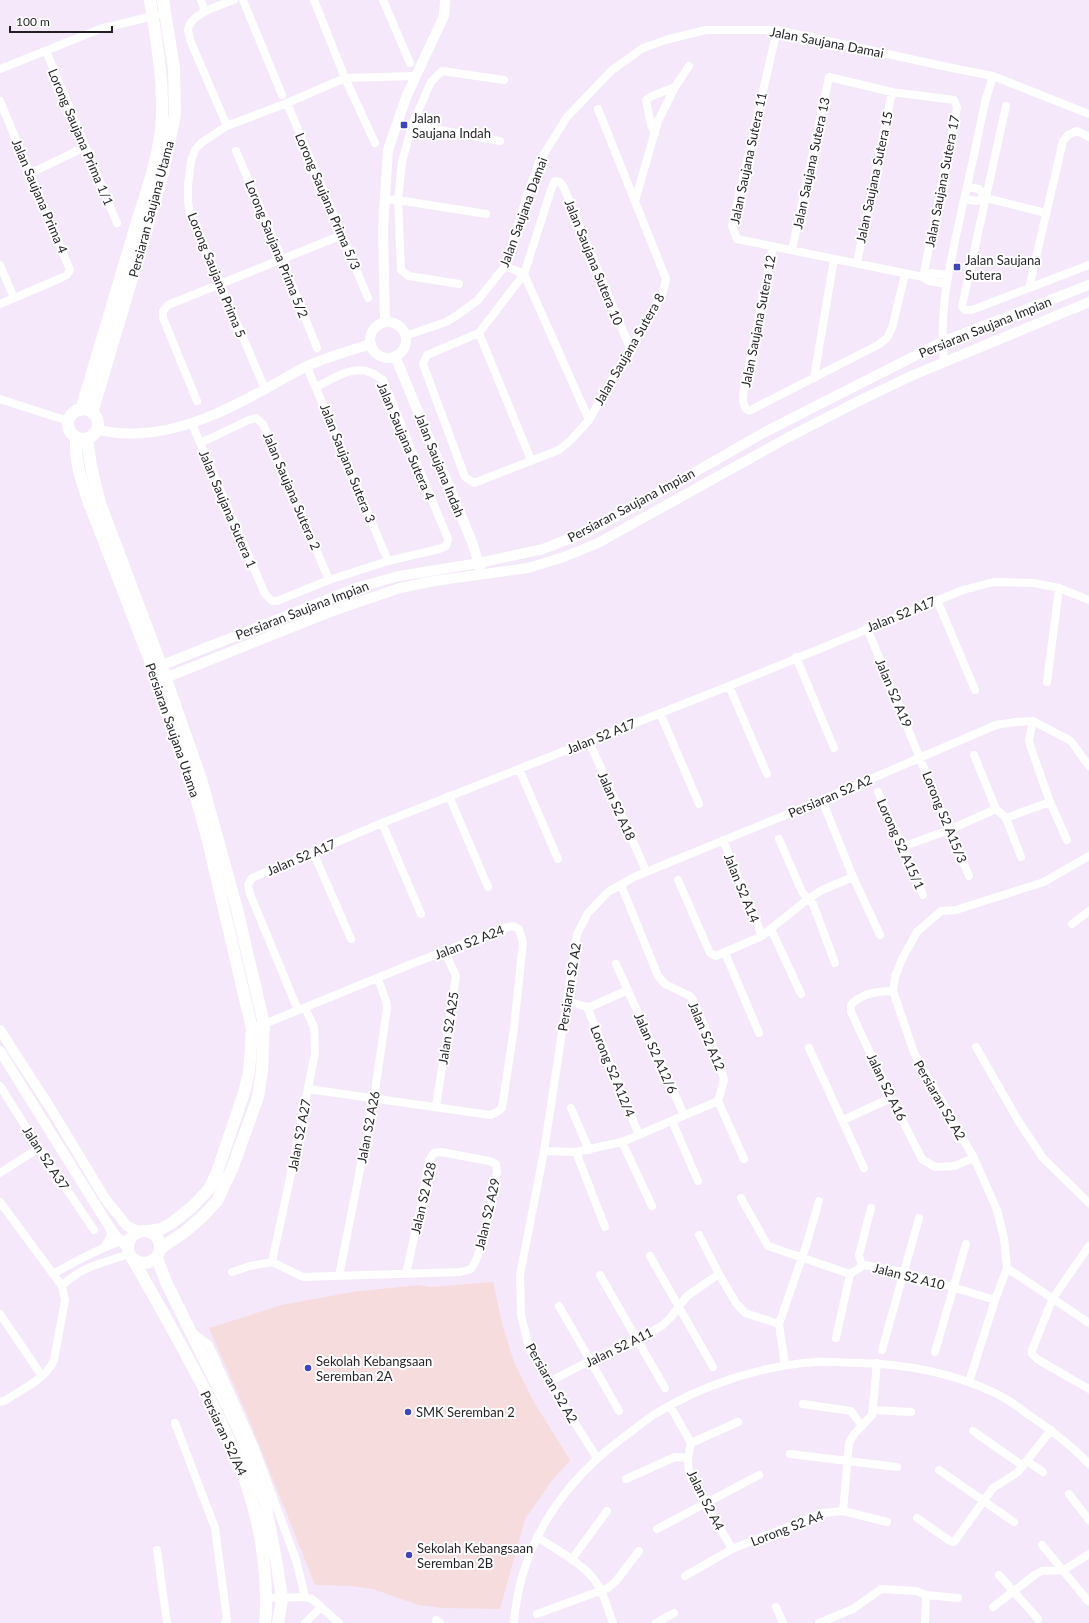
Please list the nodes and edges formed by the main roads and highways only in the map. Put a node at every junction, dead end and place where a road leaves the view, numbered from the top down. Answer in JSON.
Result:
{"nodes":[{"id":1,"x":150,"y":0,"type":"edge"},
{"id":2,"x":163,"y":0,"type":"edge"},
{"id":3,"x":87,"y":411,"type":"junction"},
{"id":4,"x":82,"y":438,"type":"junction"},
{"id":5,"x":162,"y":680,"type":"junction"},
{"id":6,"x":132,"y":1243,"type":"junction"},
{"id":7,"x":158,"y":1253,"type":"junction"},
{"id":8,"x":265,"y":1623,"type":"edge"},
{"id":9,"x":278,"y":1623,"type":"edge"}],
"edges":[{"from":1,"to":3,"type":"main road","name":"Persiaran Saujana Utama"},
{"from":2,"to":3,"type":"main road","name":"Persiaran Saujana Utama"},
{"from":3,"to":4,"type":"main road"},
{"from":3,"to":4,"type":"main road"},
{"from":4,"to":5,"type":"main road","name":"Persiaran Saujana Utama"},
{"from":5,"to":6,"type":"main road","name":"Persiaran Saujana Utama"},
{"from":5,"to":7,"type":"main road","name":"Persiaran Saujana Utama"},
{"from":6,"to":7,"type":"main road","name":"Persiaran S2/A4"},
{"from":6,"to":7,"type":"main road"},
{"from":6,"to":8,"type":"main road","name":"Persiaran S2/A4"},
{"from":7,"to":9,"type":"main road","name":"Persiaran S2/A4"}]}
